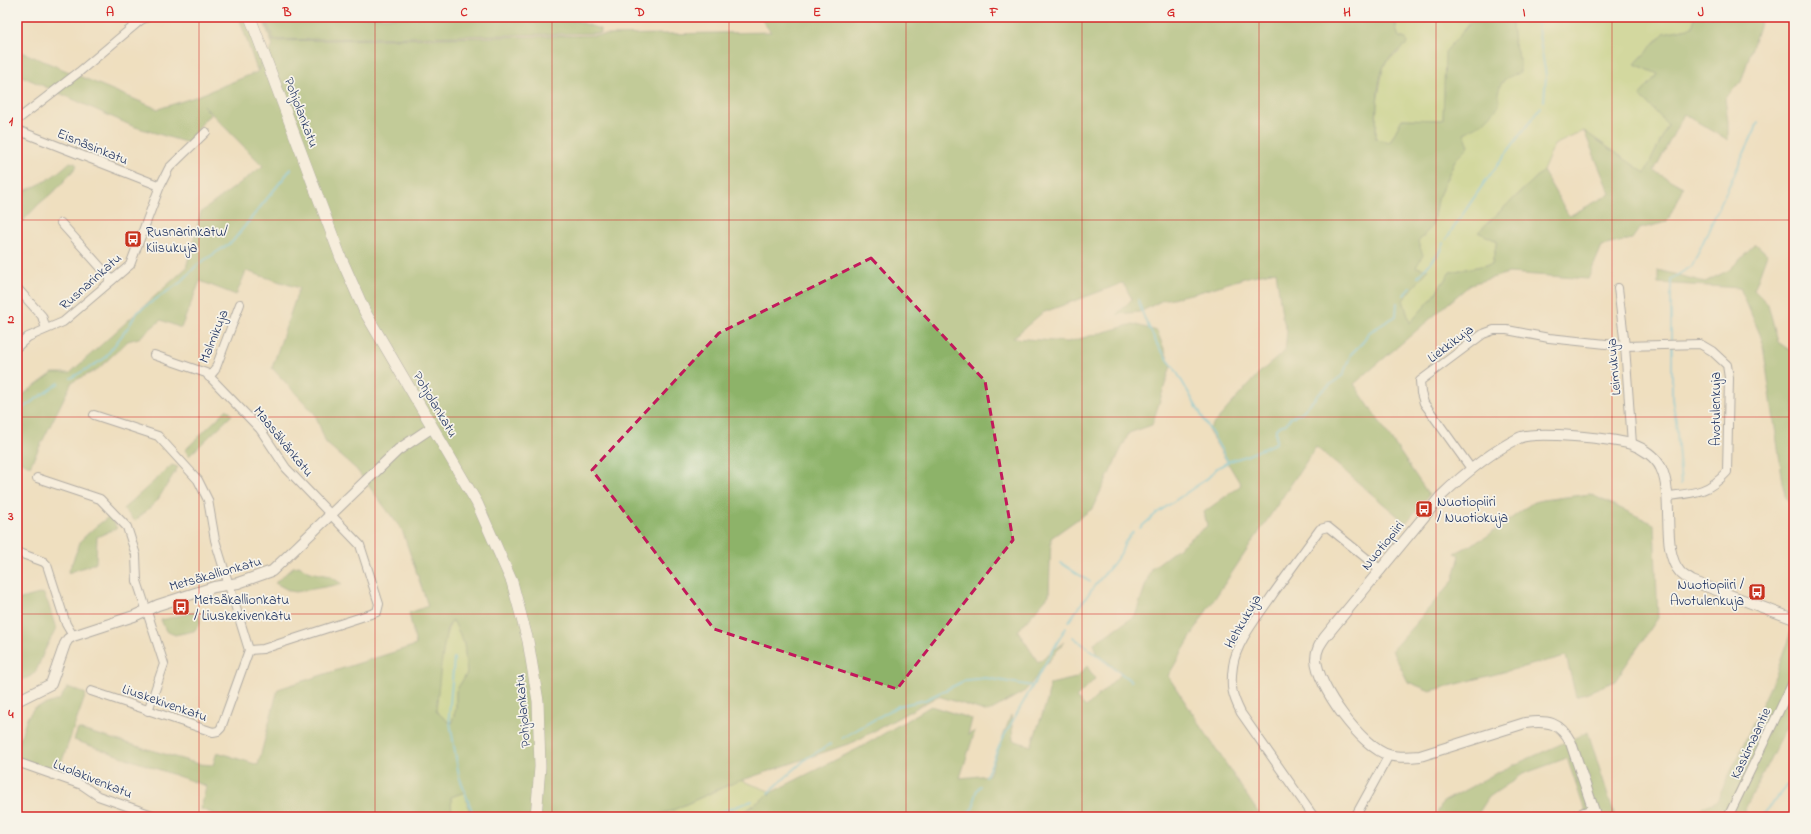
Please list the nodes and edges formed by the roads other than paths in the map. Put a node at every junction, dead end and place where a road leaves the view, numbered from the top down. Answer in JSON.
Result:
{"nodes":[{"id":1,"x":148,"y":17,"type":"edge"},
{"id":2,"x":250,"y":17,"type":"edge"},
{"id":3,"x":17,"y":120,"type":"edge"},
{"id":4,"x":17,"y":130,"type":"edge"},
{"id":5,"x":206,"y":132,"type":"dead end"},
{"id":6,"x":160,"y":186,"type":"junction"},
{"id":7,"x":61,"y":223,"type":"dead end"},
{"id":8,"x":112,"y":280,"type":"junction"},
{"id":9,"x":17,"y":288,"type":"edge"},
{"id":10,"x":1618,"y":288,"type":"dead end"},
{"id":11,"x":240,"y":304,"type":"dead end"},
{"id":12,"x":46,"y":329,"type":"junction"},
{"id":13,"x":1625,"y":346,"type":"junction"},
{"id":14,"x":17,"y":347,"type":"edge"},
{"id":15,"x":154,"y":355,"type":"dead end"},
{"id":16,"x":209,"y":377,"type":"junction"},
{"id":17,"x":94,"y":415,"type":"dead end"},
{"id":18,"x":431,"y":428,"type":"junction"},
{"id":19,"x":1632,"y":444,"type":"junction"},
{"id":20,"x":1472,"y":470,"type":"junction"},
{"id":21,"x":37,"y":478,"type":"dead end"},
{"id":22,"x":1668,"y":496,"type":"junction"},
{"id":23,"x":330,"y":514,"type":"junction"},
{"id":24,"x":17,"y":552,"type":"edge"},
{"id":25,"x":1381,"y":570,"type":"junction"},
{"id":26,"x":228,"y":583,"type":"junction"},
{"id":27,"x":146,"y":610,"type":"junction"},
{"id":28,"x":1794,"y":619,"type":"edge"},
{"id":29,"x":73,"y":636,"type":"junction"},
{"id":30,"x":249,"y":650,"type":"junction"},
{"id":31,"x":1794,"y":680,"type":"edge"},
{"id":32,"x":90,"y":691,"type":"dead end"},
{"id":33,"x":17,"y":701,"type":"edge"},
{"id":34,"x":148,"y":711,"type":"junction"},
{"id":35,"x":1389,"y":755,"type":"junction"},
{"id":36,"x":17,"y":762,"type":"edge"},
{"id":37,"x":1594,"y":813,"type":"edge"},
{"id":38,"x":158,"y":817,"type":"edge"},
{"id":39,"x":536,"y":817,"type":"edge"},
{"id":40,"x":1314,"y":817,"type":"edge"},
{"id":41,"x":1355,"y":817,"type":"edge"},
{"id":42,"x":1569,"y":817,"type":"edge"},
{"id":43,"x":1728,"y":817,"type":"edge"}],
"edges":[{"from":1,"to":3,"type":"street"},
{"from":2,"to":18,"type":"main road","name":"Pohjolankatu"},
{"from":4,"to":6,"type":"street","name":"Eisnäsinkatu"},
{"from":5,"to":6,"type":"street","name":"Rusnarinkatu"},
{"from":6,"to":8,"type":"street","name":"Rusnarinkatu"},
{"from":7,"to":8,"type":"street"},
{"from":8,"to":12,"type":"street","name":"Rusnarinkatu"},
{"from":9,"to":12,"type":"street"},
{"from":10,"to":13,"type":"street","name":"Leimukuja"},
{"from":11,"to":16,"type":"street","name":"Malmikuja"},
{"from":12,"to":14,"type":"street","name":"Rusnarinkatu"},
{"from":13,"to":19,"type":"street","name":"Leimukuja"},
{"from":13,"to":20,"type":"street","name":"Liekkikuja"},
{"from":13,"to":22,"type":"street","name":"Avotulenkuja"},
{"from":15,"to":16,"type":"street","name":"Maasälvänkatu"},
{"from":16,"to":23,"type":"street","name":"Maasälvänkatu"},
{"from":17,"to":26,"type":"street"},
{"from":18,"to":23,"type":"street","name":"Metsäkallionkatu"},
{"from":18,"to":39,"type":"main road","name":"Pohjolankatu"},
{"from":19,"to":20,"type":"street","name":"Nuotiopiiri"},
{"from":19,"to":22,"type":"street","name":"Nuotiopiiri"},
{"from":20,"to":25,"type":"street","name":"Nuotiopiiri"},
{"from":21,"to":27,"type":"street"},
{"from":22,"to":28,"type":"street","name":"Nuotiopiiri"},
{"from":23,"to":26,"type":"street","name":"Metsäkallionkatu"},
{"from":23,"to":30,"type":"street","name":"Maasälvänkatu"},
{"from":24,"to":29,"type":"street"},
{"from":25,"to":35,"type":"street","name":"Nuotiopiiri"},
{"from":25,"to":40,"type":"street","name":"Hehkukuja"},
{"from":26,"to":27,"type":"street","name":"Metsäkallionkatu"},
{"from":26,"to":30,"type":"street"},
{"from":27,"to":29,"type":"street","name":"Metsäkallionkatu"},
{"from":27,"to":34,"type":"street"},
{"from":29,"to":33,"type":"street"},
{"from":30,"to":34,"type":"street","name":"Liuskekivenkatu"},
{"from":31,"to":43,"type":"street","name":"Kaskimaantie"},
{"from":32,"to":34,"type":"street","name":"Liuskekivenkatu"},
{"from":35,"to":37,"type":"street","name":"Nuotiopiiri"},
{"from":35,"to":41,"type":"street"},
{"from":36,"to":38,"type":"street","name":"Luolakivenkatu"},
{"from":37,"to":42,"type":"street"}]}
